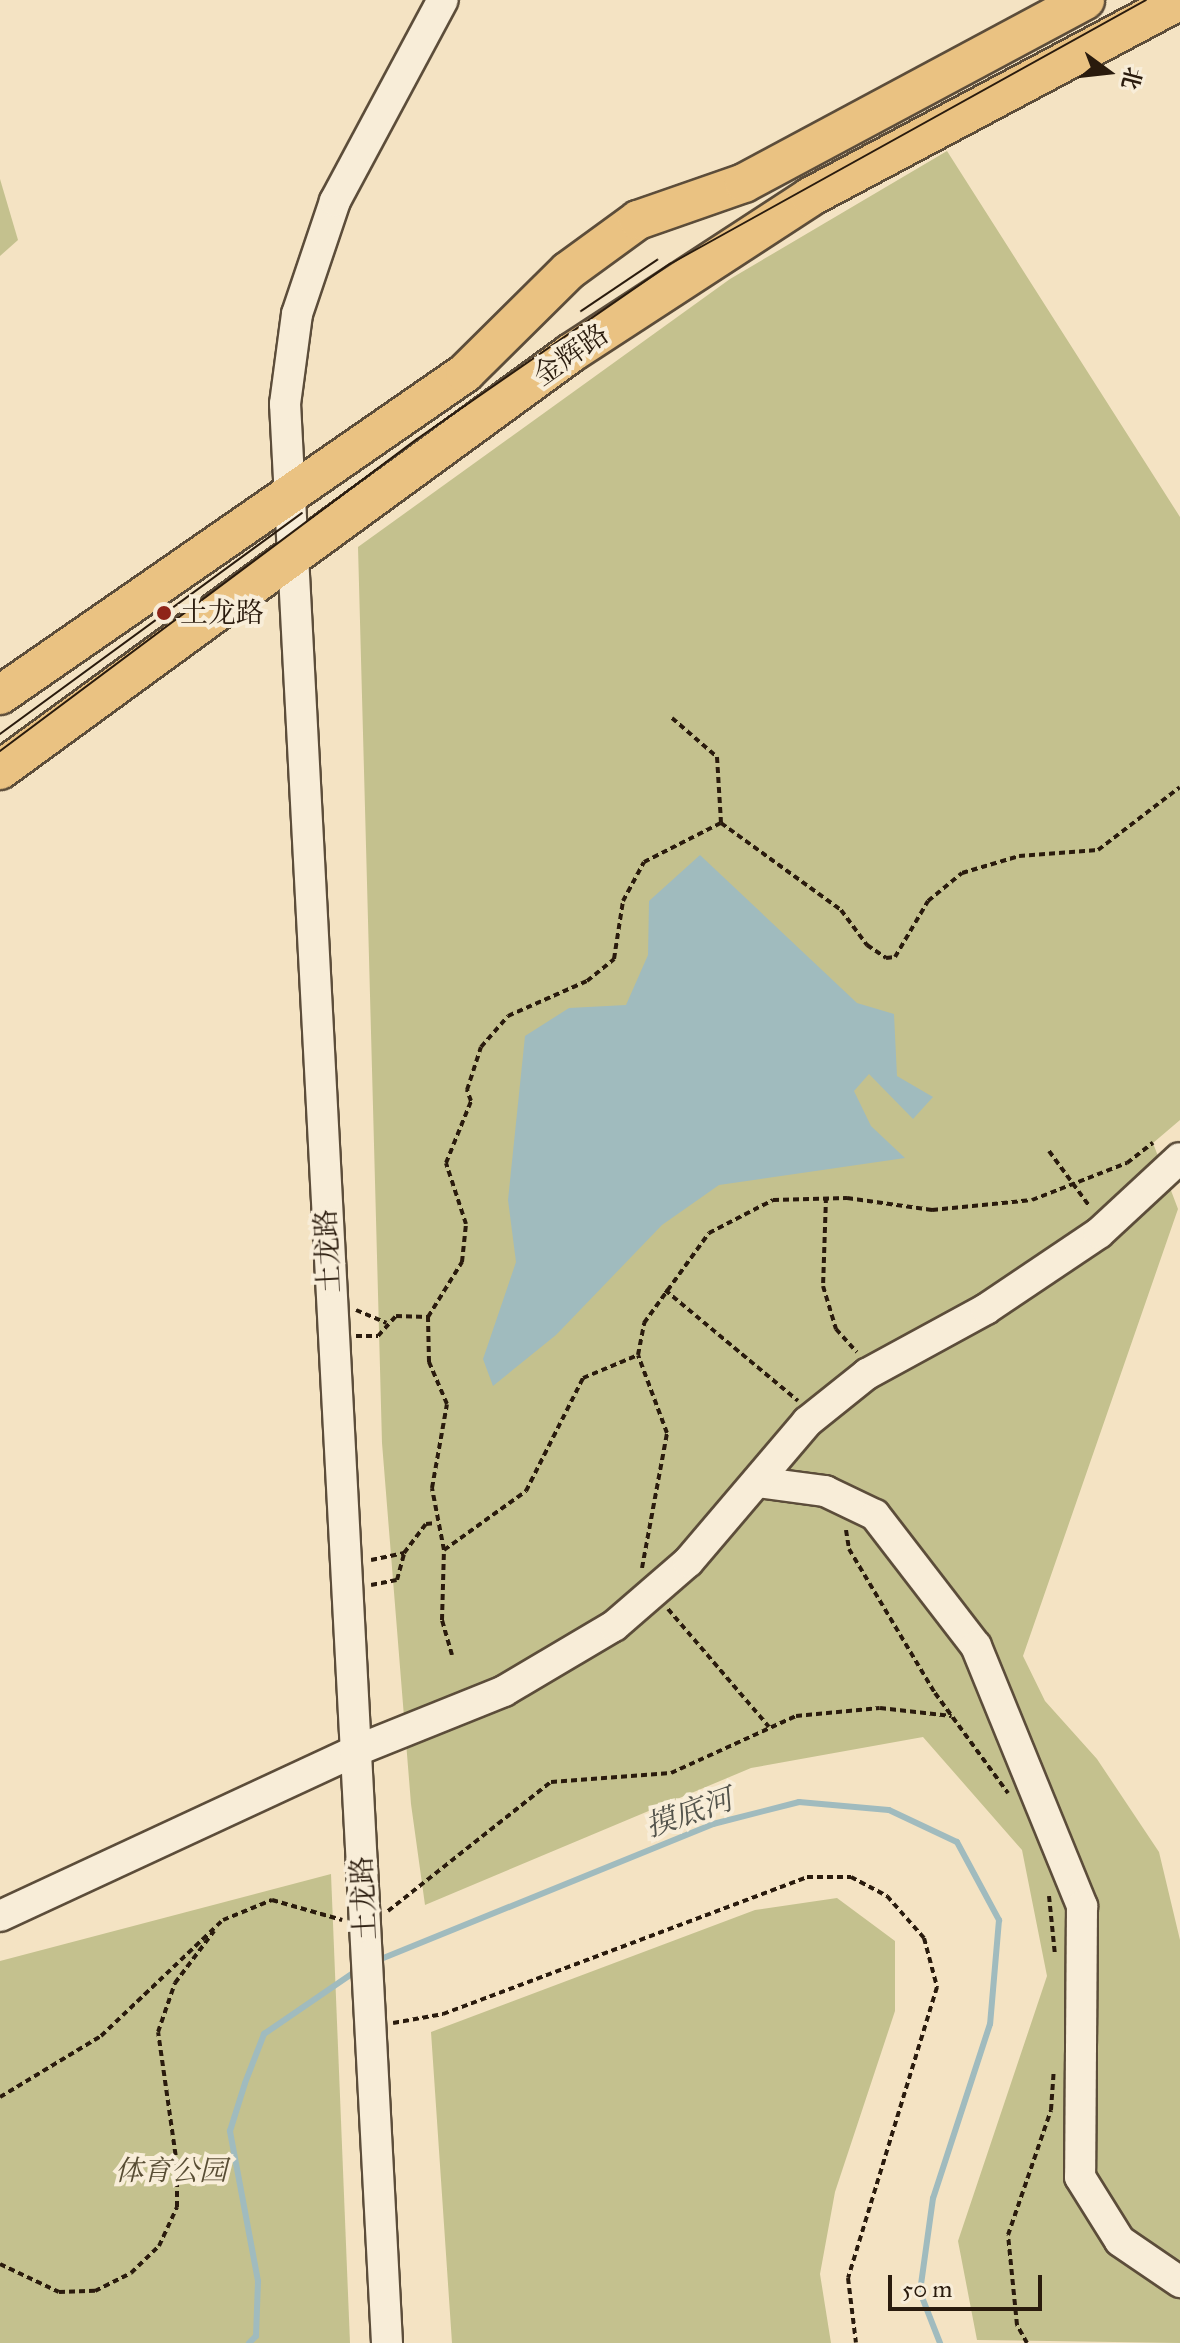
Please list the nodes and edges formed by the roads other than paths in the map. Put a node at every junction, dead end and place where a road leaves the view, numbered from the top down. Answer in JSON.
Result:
{"nodes":[{"id":1,"x":443,"y":0,"type":"edge"},
{"id":2,"x":1085,"y":0,"type":"edge"},
{"id":3,"x":1180,"y":0,"type":"edge"},
{"id":4,"x":286,"y":492,"type":"junction"},
{"id":5,"x":290,"y":562,"type":"junction"},
{"id":6,"x":0,"y":695,"type":"edge"},
{"id":7,"x":0,"y":770,"type":"edge"},
{"id":8,"x":1180,"y":1158,"type":"edge"},
{"id":9,"x":757,"y":1482,"type":"junction"},
{"id":10,"x":355,"y":1751,"type":"junction"},
{"id":11,"x":0,"y":1916,"type":"edge"},
{"id":12,"x":1180,"y":2282,"type":"edge"},
{"id":13,"x":387,"y":2343,"type":"edge"}],
"edges":[{"from":1,"to":4,"type":"street","name":"土龙路"},
{"from":2,"to":4,"type":"main road","name":"金辉路"},
{"from":3,"to":5,"type":"main road","name":"金辉路"},
{"from":4,"to":5,"type":"street","name":"土龙路"},
{"from":4,"to":6,"type":"main road","name":"金辉路"},
{"from":5,"to":7,"type":"main road","name":"金辉路"},
{"from":5,"to":10,"type":"street","name":"土龙路"},
{"from":8,"to":9,"type":"street"},
{"from":9,"to":10,"type":"street"},
{"from":9,"to":12,"type":"street"},
{"from":10,"to":11,"type":"street"},
{"from":10,"to":13,"type":"street","name":"土龙路"}]}
